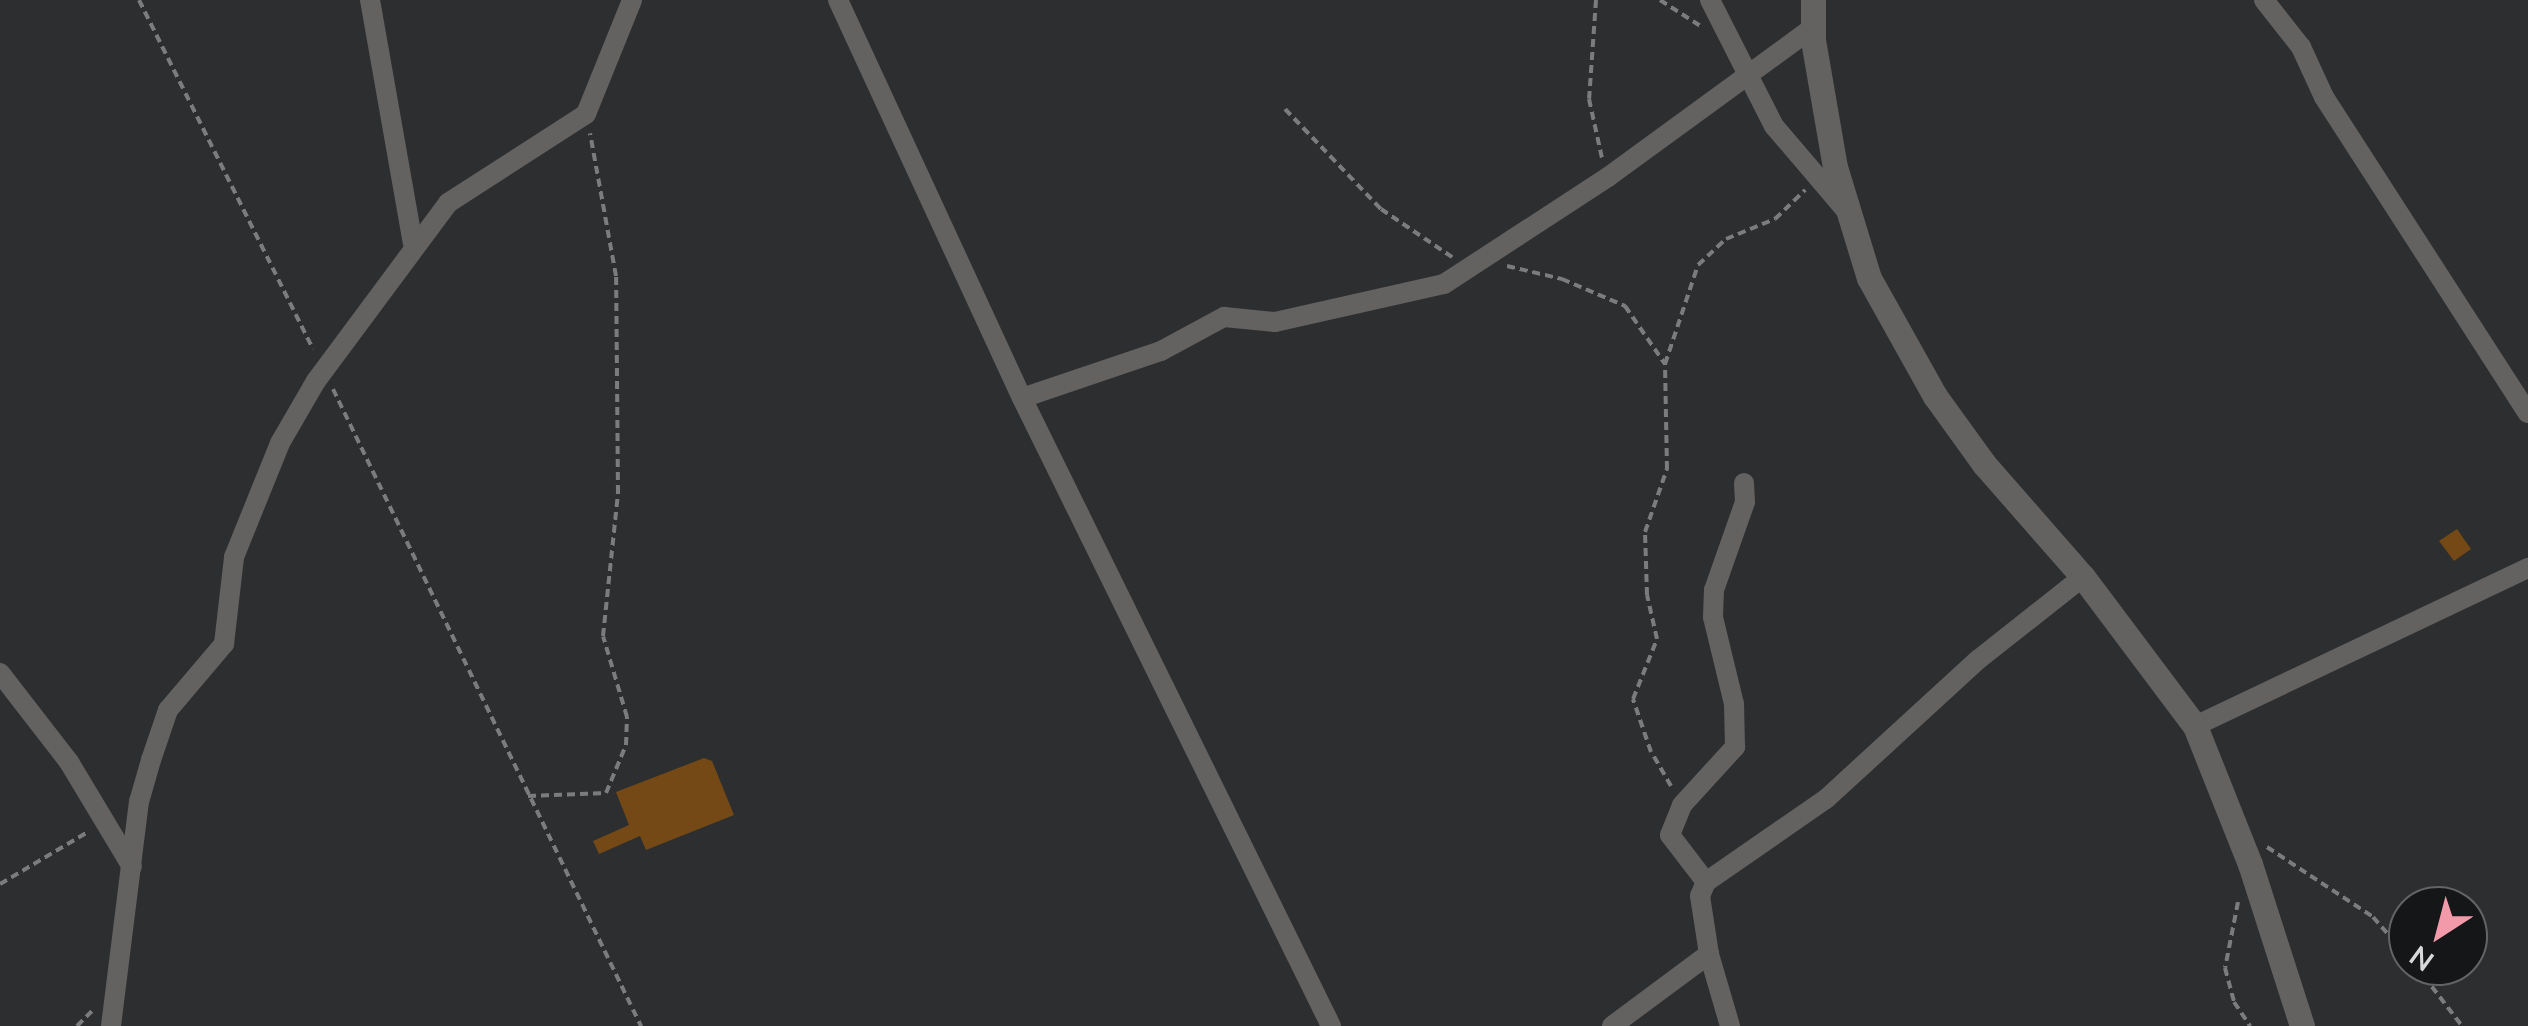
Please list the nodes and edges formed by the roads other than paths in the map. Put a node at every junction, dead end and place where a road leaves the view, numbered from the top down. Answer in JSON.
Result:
{"nodes":[{"id":1,"x":370,"y":0,"type":"edge"},
{"id":2,"x":632,"y":0,"type":"edge"},
{"id":3,"x":838,"y":0,"type":"edge"},
{"id":4,"x":1710,"y":0,"type":"edge"},
{"id":5,"x":1812,"y":0,"type":"edge"},
{"id":6,"x":2264,"y":0,"type":"edge"},
{"id":7,"x":1812,"y":28,"type":"junction"},
{"id":8,"x":1747,"y":74,"type":"junction"},
{"id":9,"x":1845,"y":209,"type":"junction"},
{"id":10,"x":413,"y":244,"type":"junction"},
{"id":11,"x":1022,"y":398,"type":"junction"},
{"id":12,"x":2528,"y":413,"type":"edge"},
{"id":13,"x":1744,"y":484,"type":"dead end"},
{"id":14,"x":2528,"y":568,"type":"edge"},
{"id":15,"x":2083,"y":576,"type":"junction"},
{"id":16,"x":0,"y":673,"type":"edge"},
{"id":17,"x":2195,"y":726,"type":"junction"},
{"id":18,"x":132,"y":867,"type":"junction"},
{"id":19,"x":1706,"y":882,"type":"junction"},
{"id":20,"x":1709,"y":954,"type":"junction"},
{"id":21,"x":111,"y":1026,"type":"edge"},
{"id":22,"x":1332,"y":1026,"type":"edge"},
{"id":23,"x":1612,"y":1026,"type":"edge"},
{"id":24,"x":1730,"y":1026,"type":"edge"},
{"id":25,"x":2302,"y":1026,"type":"edge"}],
"edges":[{"from":1,"to":10,"type":"street"},
{"from":2,"to":10,"type":"street"},
{"from":3,"to":11,"type":"street"},
{"from":4,"to":8,"type":"street"},
{"from":5,"to":7,"type":"street"},
{"from":6,"to":12,"type":"street"},
{"from":7,"to":8,"type":"street"},
{"from":7,"to":9,"type":"street"},
{"from":8,"to":9,"type":"street"},
{"from":8,"to":11,"type":"street"},
{"from":9,"to":15,"type":"street"},
{"from":10,"to":18,"type":"street"},
{"from":11,"to":22,"type":"street"},
{"from":13,"to":19,"type":"street"},
{"from":14,"to":17,"type":"street"},
{"from":15,"to":17,"type":"street"},
{"from":15,"to":19,"type":"street"},
{"from":16,"to":18,"type":"street"},
{"from":17,"to":25,"type":"street"},
{"from":18,"to":21,"type":"street"},
{"from":19,"to":20,"type":"street"},
{"from":20,"to":23,"type":"street"},
{"from":20,"to":24,"type":"street"}]}
